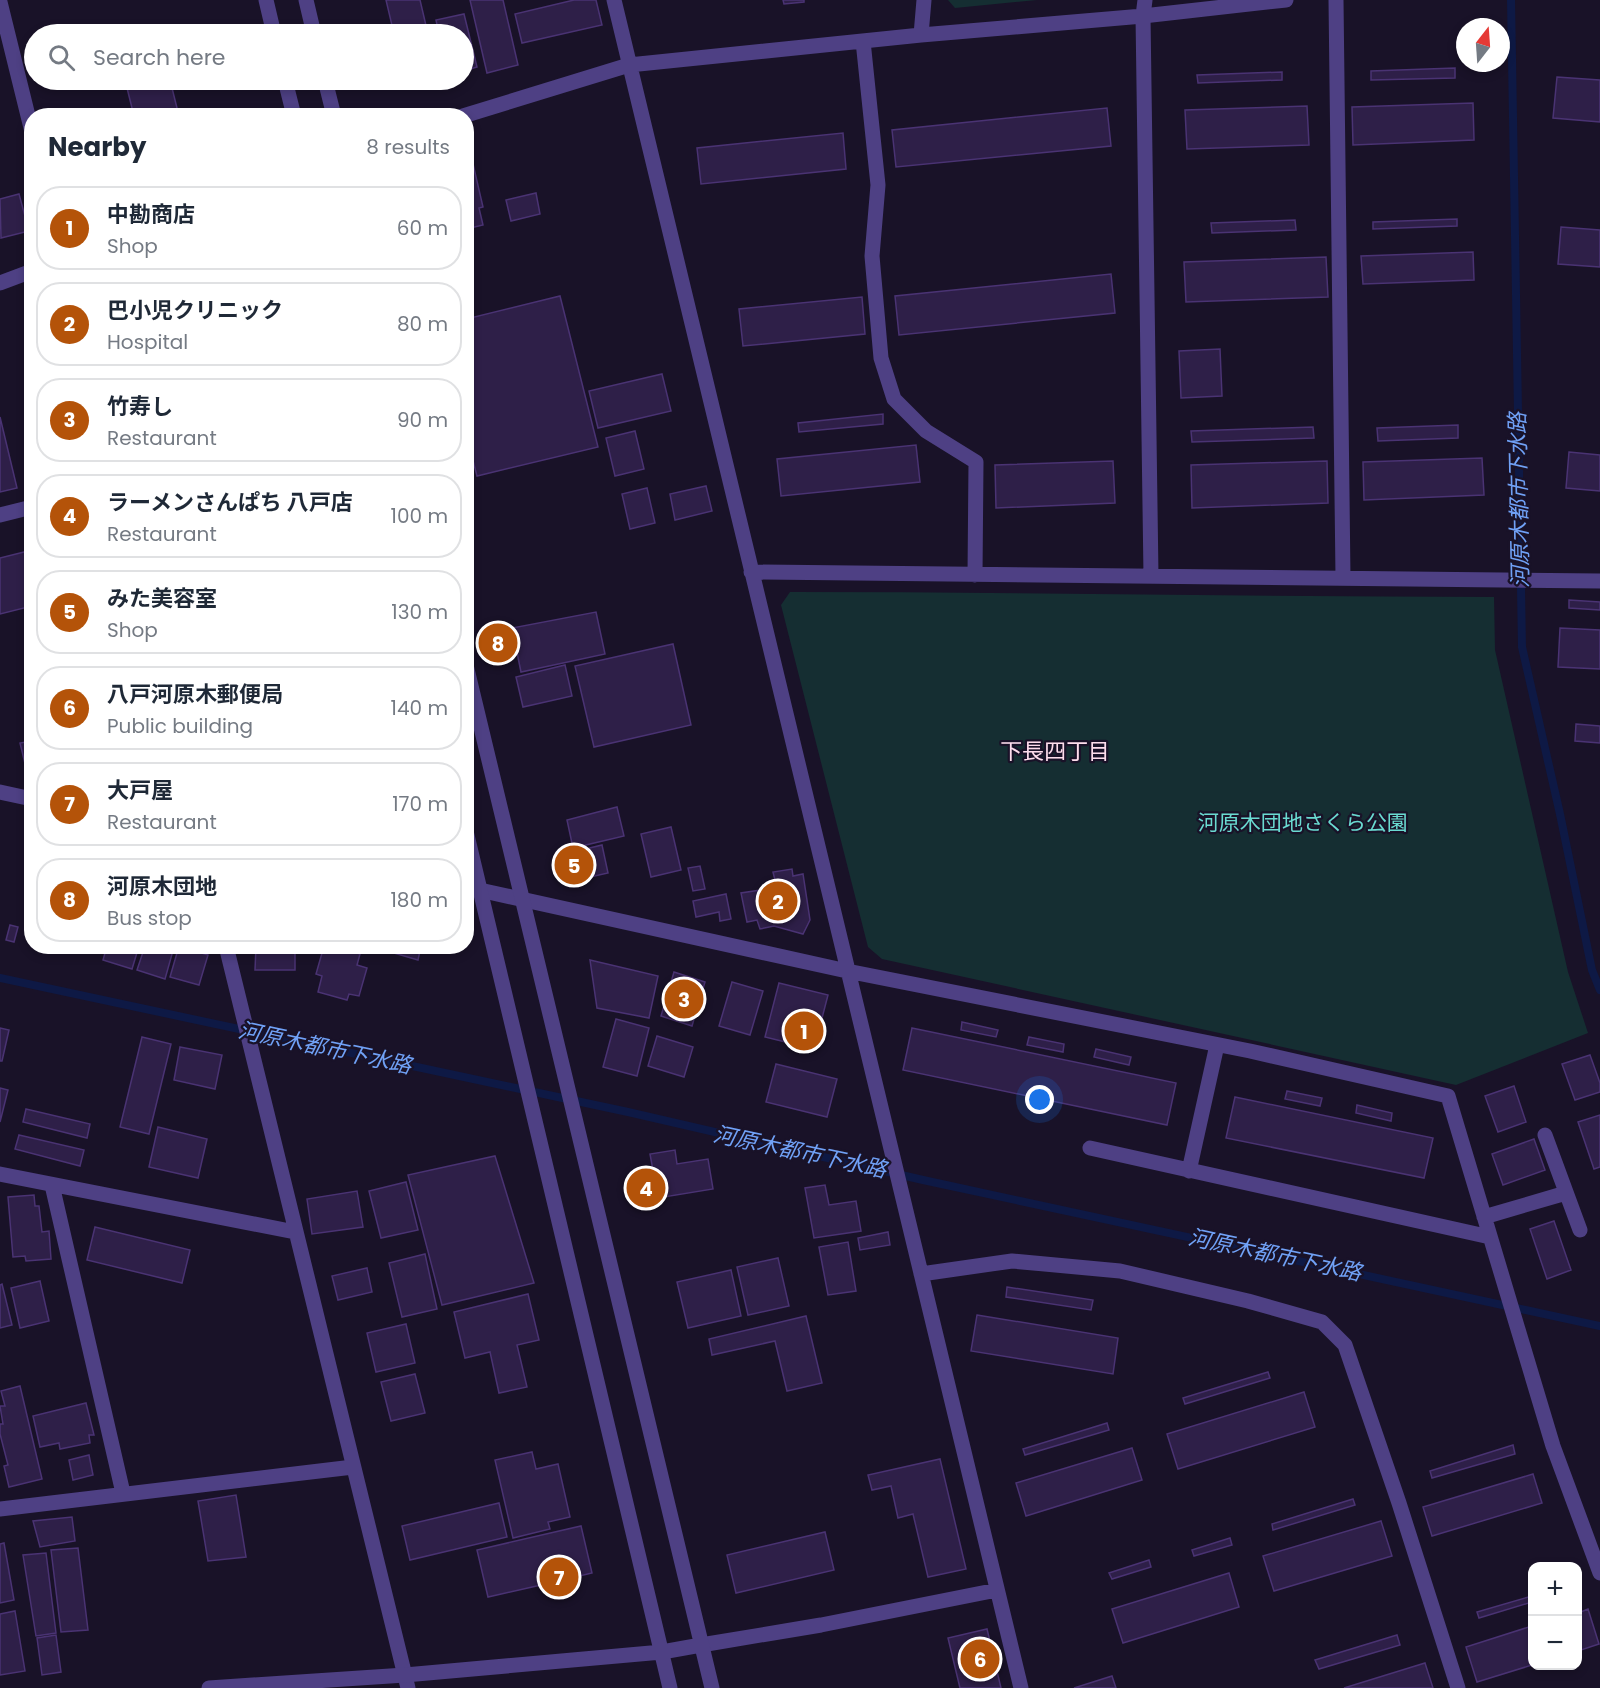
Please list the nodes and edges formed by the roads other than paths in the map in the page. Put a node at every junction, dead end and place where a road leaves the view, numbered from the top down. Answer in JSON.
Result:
{"nodes":[{"id":1,"x":266,"y":0,"type":"edge"},
{"id":2,"x":306,"y":0,"type":"edge"},
{"id":3,"x":614,"y":0,"type":"edge"},
{"id":4,"x":924,"y":0,"type":"edge"},
{"id":5,"x":1145,"y":0,"type":"edge"},
{"id":6,"x":1286,"y":0,"type":"edge"},
{"id":7,"x":1336,"y":0,"type":"edge"},
{"id":8,"x":0,"y":3,"type":"edge"},
{"id":9,"x":1143,"y":16,"type":"junction"},
{"id":10,"x":272,"y":24,"type":"edge"},
{"id":11,"x":312,"y":24,"type":"edge"},
{"id":12,"x":921,"y":35,"type":"junction"},
{"id":13,"x":863,"y":41,"type":"junction"},
{"id":14,"x":629,"y":65,"type":"junction"},
{"id":15,"x":288,"y":90,"type":"edge"},
{"id":16,"x":328,"y":90,"type":"edge"},
{"id":17,"x":26,"y":108,"type":"edge"},
{"id":18,"x":292,"y":108,"type":"edge"},
{"id":19,"x":332,"y":108,"type":"edge"},
{"id":20,"x":474,"y":113,"type":"edge"},
{"id":21,"x":24,"y":275,"type":"edge"},
{"id":22,"x":0,"y":283,"type":"edge"},
{"id":23,"x":24,"y":509,"type":"edge"},
{"id":24,"x":0,"y":515,"type":"edge"},
{"id":25,"x":751,"y":572,"type":"junction"},
{"id":26,"x":975,"y":575,"type":"junction"},
{"id":27,"x":1151,"y":576,"type":"junction"},
{"id":28,"x":1343,"y":577,"type":"junction"},
{"id":29,"x":1600,"y":580,"type":"edge"},
{"id":30,"x":474,"y":698,"type":"edge"},
{"id":31,"x":0,"y":792,"type":"edge"},
{"id":32,"x":24,"y":797,"type":"edge"},
{"id":33,"x":474,"y":889,"type":"edge"},
{"id":34,"x":523,"y":900,"type":"junction"},
{"id":35,"x":228,"y":954,"type":"edge"},
{"id":36,"x":847,"y":970,"type":"junction"},
{"id":37,"x":1217,"y":1045,"type":"junction"},
{"id":38,"x":1545,"y":1135,"type":"dead end"},
{"id":39,"x":1090,"y":1148,"type":"dead end"},
{"id":40,"x":1189,"y":1170,"type":"junction"},
{"id":41,"x":0,"y":1174,"type":"edge"},
{"id":42,"x":52,"y":1185,"type":"junction"},
{"id":43,"x":1566,"y":1193,"type":"junction"},
{"id":44,"x":1484,"y":1217,"type":"junction"},
{"id":45,"x":1580,"y":1230,"type":"dead end"},
{"id":46,"x":295,"y":1232,"type":"junction"},
{"id":47,"x":1490,"y":1237,"type":"junction"},
{"id":48,"x":921,"y":1274,"type":"junction"},
{"id":49,"x":353,"y":1467,"type":"junction"},
{"id":50,"x":123,"y":1493,"type":"junction"},
{"id":51,"x":0,"y":1509,"type":"edge"},
{"id":52,"x":1600,"y":1573,"type":"edge"},
{"id":53,"x":997,"y":1590,"type":"junction"},
{"id":54,"x":701,"y":1645,"type":"junction"},
{"id":55,"x":662,"y":1652,"type":"junction"},
{"id":56,"x":406,"y":1682,"type":"edge"},
{"id":57,"x":209,"y":1688,"type":"edge"},
{"id":58,"x":670,"y":1688,"type":"edge"},
{"id":59,"x":712,"y":1688,"type":"edge"},
{"id":60,"x":1021,"y":1688,"type":"edge"},
{"id":61,"x":1458,"y":1688,"type":"edge"}],
"edges":[{"from":1,"to":10,"type":"street"},
{"from":2,"to":11,"type":"street"},
{"from":3,"to":14,"type":"street"},
{"from":4,"to":12,"type":"street"},
{"from":5,"to":9,"type":"street"},
{"from":6,"to":9,"type":"street"},
{"from":7,"to":28,"type":"street"},
{"from":8,"to":17,"type":"street"},
{"from":9,"to":12,"type":"street"},
{"from":9,"to":27,"type":"street"},
{"from":12,"to":13,"type":"street"},
{"from":13,"to":14,"type":"street"},
{"from":13,"to":26,"type":"street"},
{"from":14,"to":20,"type":"street"},
{"from":14,"to":25,"type":"street"},
{"from":15,"to":18,"type":"street"},
{"from":16,"to":19,"type":"street"},
{"from":21,"to":22,"type":"street"},
{"from":23,"to":24,"type":"street"},
{"from":25,"to":26,"type":"street"},
{"from":25,"to":36,"type":"street"},
{"from":26,"to":27,"type":"street"},
{"from":27,"to":28,"type":"street"},
{"from":28,"to":29,"type":"street"},
{"from":30,"to":34,"type":"street"},
{"from":31,"to":32,"type":"street"},
{"from":33,"to":34,"type":"street"},
{"from":33,"to":55,"type":"street"},
{"from":34,"to":36,"type":"street"},
{"from":34,"to":54,"type":"street"},
{"from":35,"to":46,"type":"street"},
{"from":36,"to":37,"type":"street"},
{"from":36,"to":48,"type":"street"},
{"from":37,"to":40,"type":"street"},
{"from":37,"to":44,"type":"street"},
{"from":38,"to":43,"type":"street"},
{"from":39,"to":40,"type":"street"},
{"from":40,"to":47,"type":"street"},
{"from":41,"to":42,"type":"street"},
{"from":42,"to":46,"type":"street"},
{"from":42,"to":50,"type":"street"},
{"from":43,"to":44,"type":"street"},
{"from":43,"to":45,"type":"street"},
{"from":44,"to":47,"type":"street"},
{"from":46,"to":49,"type":"street"},
{"from":47,"to":52,"type":"street"},
{"from":48,"to":53,"type":"street"},
{"from":48,"to":61,"type":"street"},
{"from":49,"to":50,"type":"street"},
{"from":49,"to":56,"type":"street"},
{"from":50,"to":51,"type":"street"},
{"from":53,"to":54,"type":"street"},
{"from":53,"to":60,"type":"street"},
{"from":54,"to":55,"type":"street"},
{"from":54,"to":59,"type":"street"},
{"from":55,"to":56,"type":"street"},
{"from":55,"to":58,"type":"street"},
{"from":56,"to":57,"type":"street"}]}
